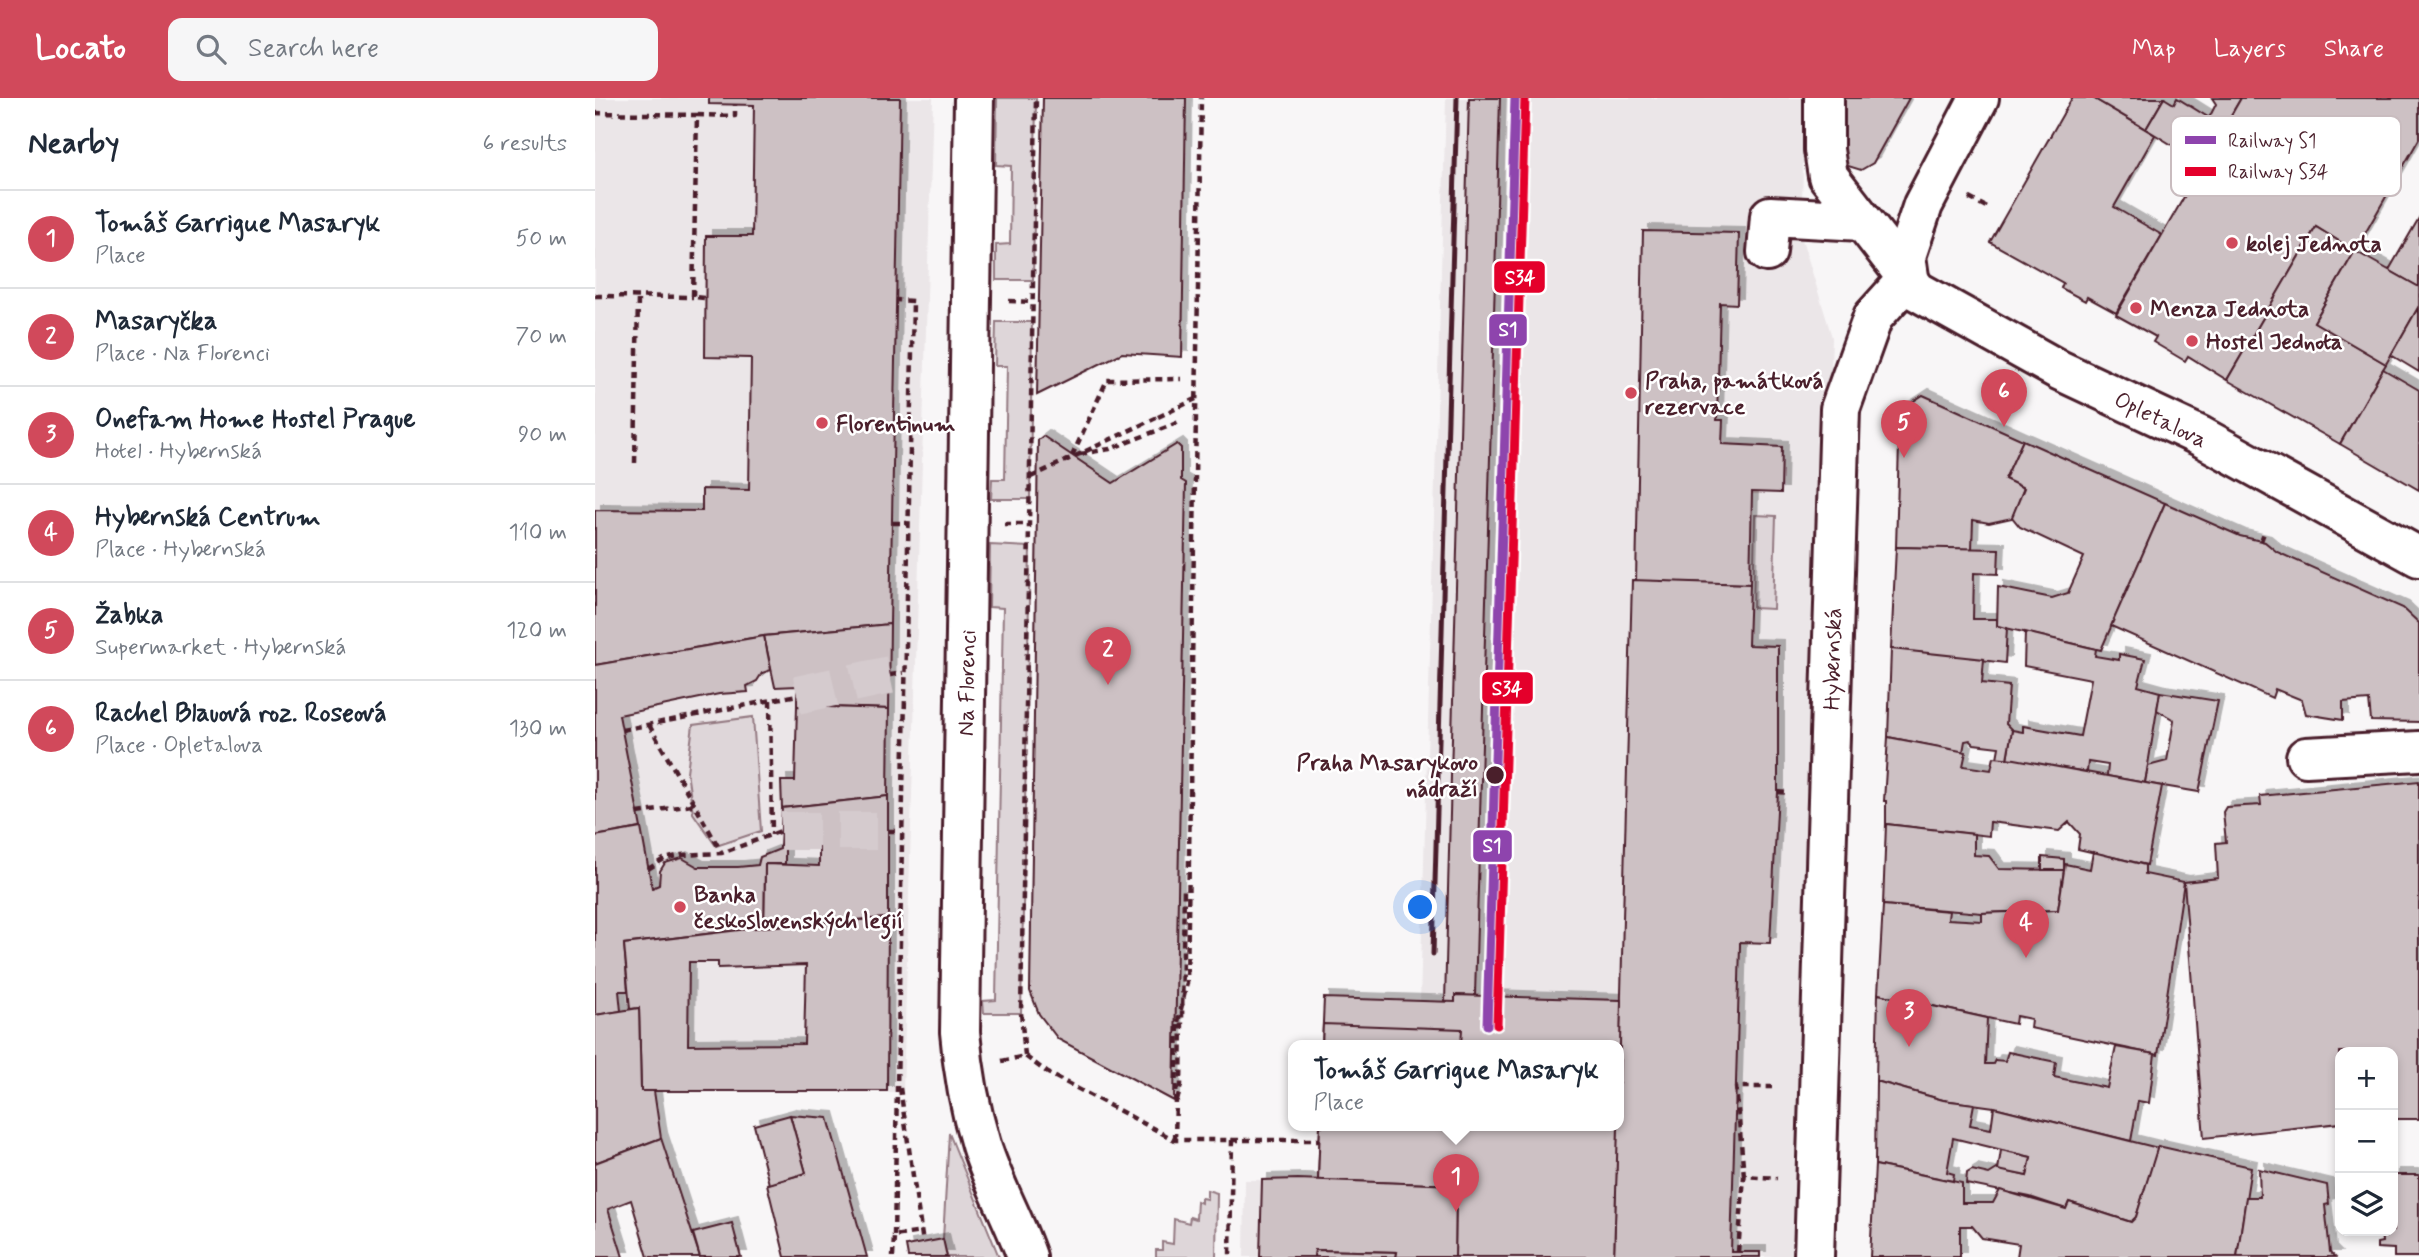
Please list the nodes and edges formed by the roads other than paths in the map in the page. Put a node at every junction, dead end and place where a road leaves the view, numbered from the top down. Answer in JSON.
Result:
{"nodes":[{"id":1,"x":974,"y":98,"type":"edge"},
{"id":2,"x":1825,"y":98,"type":"edge"},
{"id":3,"x":1979,"y":98,"type":"edge"},
{"id":4,"x":1862,"y":221,"type":"junction"},
{"id":5,"x":1767,"y":252,"type":"dead end"},
{"id":6,"x":1909,"y":277,"type":"junction"},
{"id":7,"x":2419,"y":558,"type":"edge"},
{"id":8,"x":2419,"y":751,"type":"edge"},
{"id":9,"x":2306,"y":757,"type":"dead end"},
{"id":10,"x":1027,"y":1257,"type":"edge"},
{"id":11,"x":1814,"y":1257,"type":"edge"}],
"edges":[{"from":1,"to":10,"type":"street","name":"Na Florenci"},
{"from":2,"to":4,"type":"street","name":"Opletalova"},
{"from":3,"to":6,"type":"street"},
{"from":4,"to":5,"type":"street"},
{"from":4,"to":6,"type":"street","name":"Opletalova"},
{"from":6,"to":7,"type":"street","name":"Opletalova"},
{"from":6,"to":11,"type":"street","name":"Hybernská"},
{"from":8,"to":9,"type":"street"}]}
